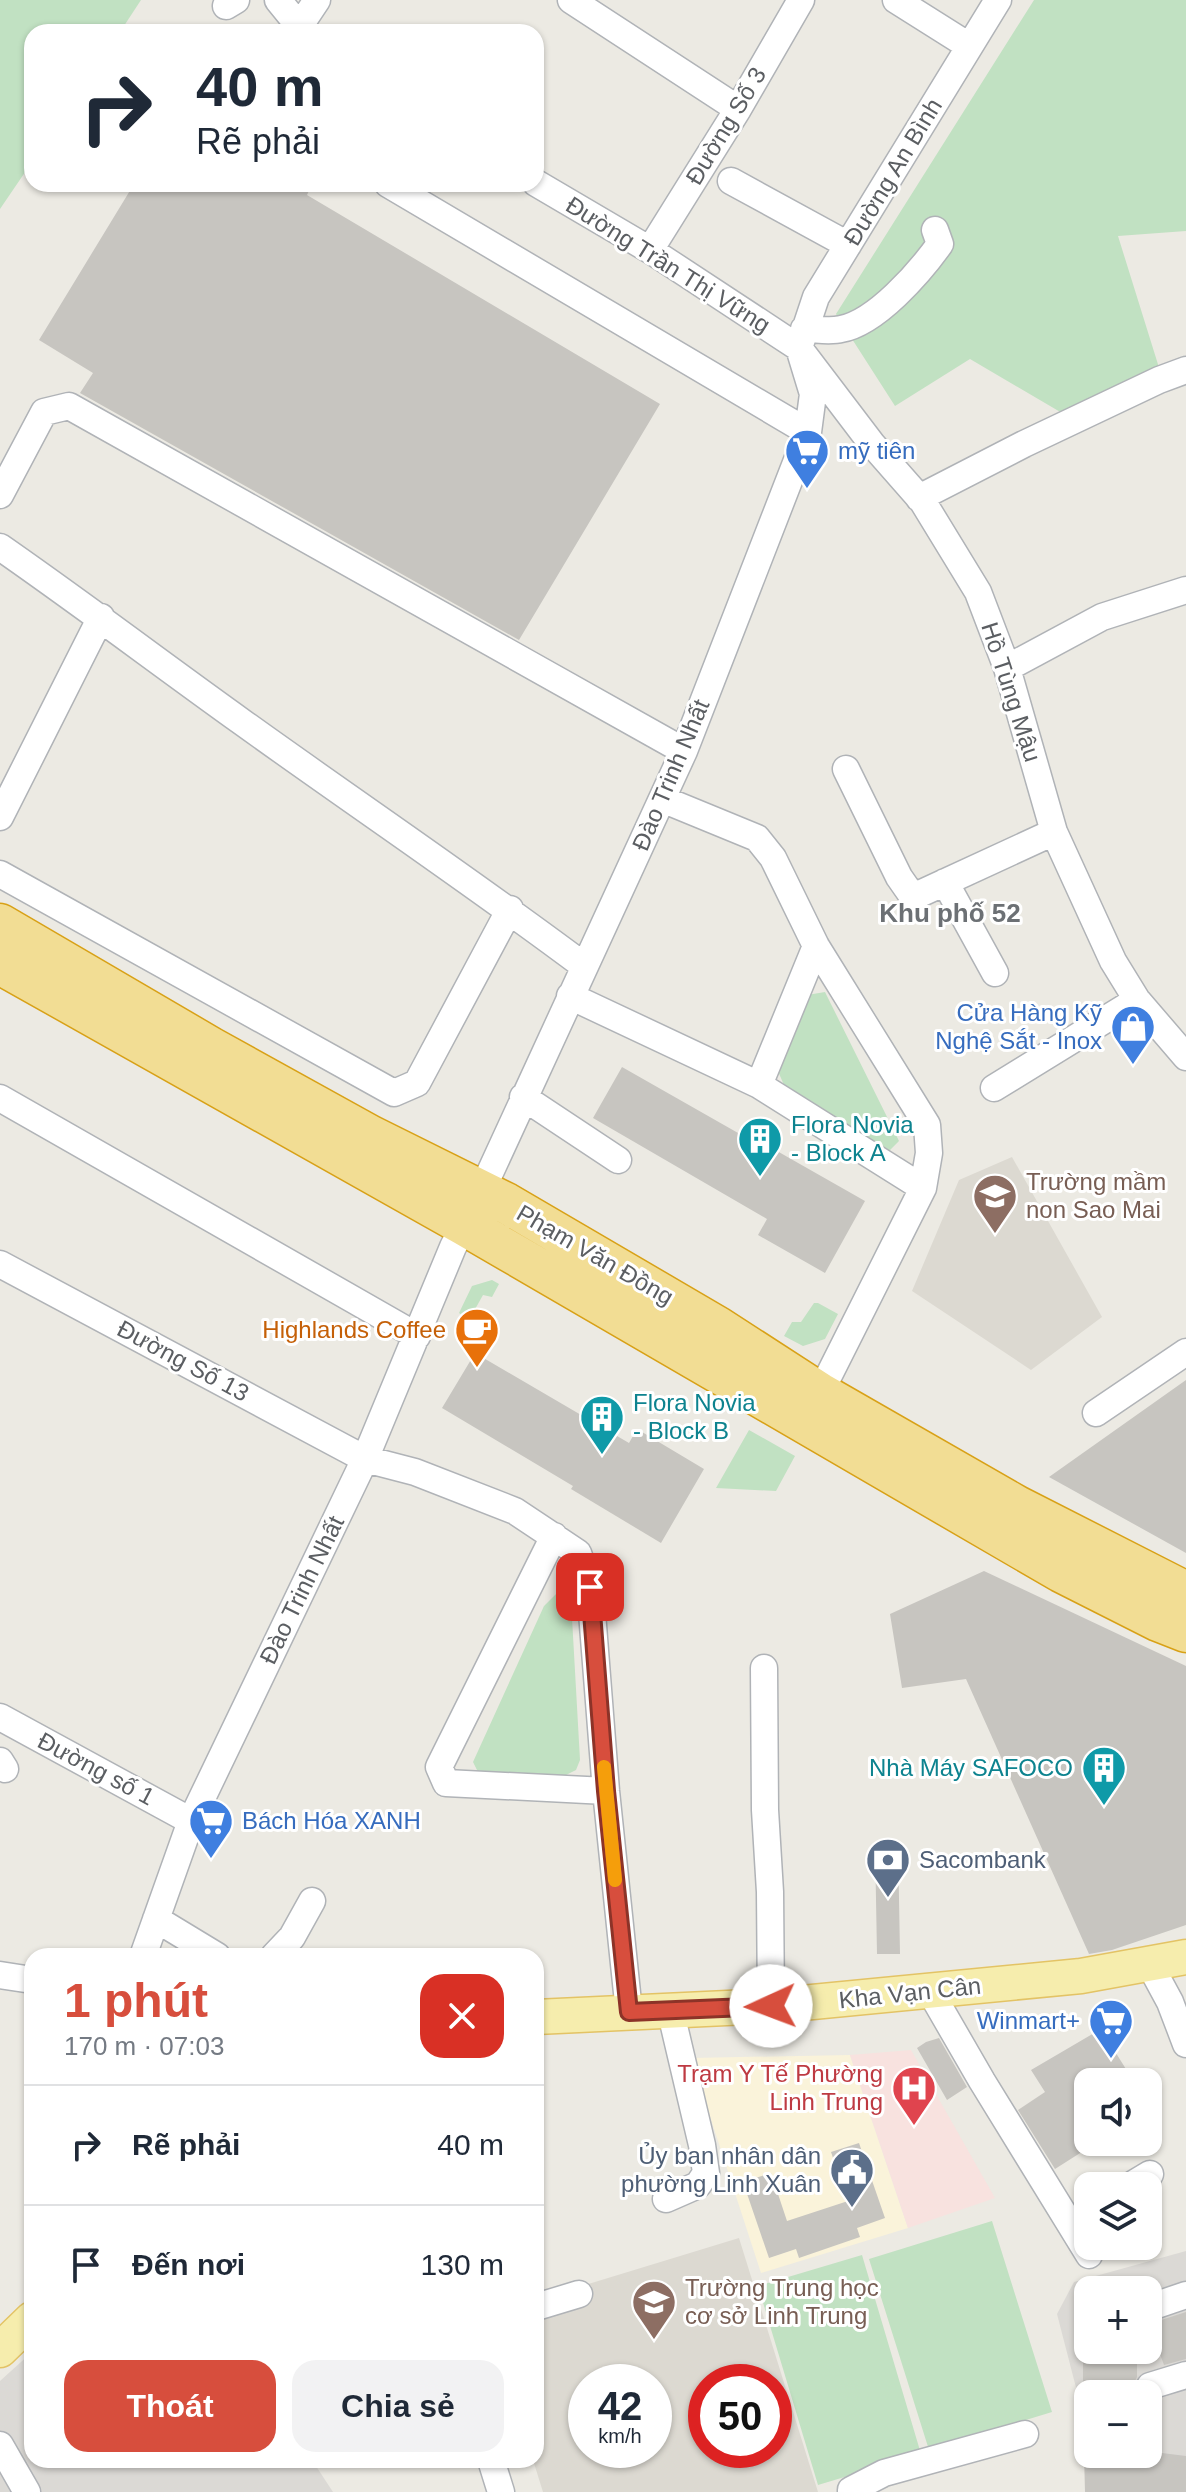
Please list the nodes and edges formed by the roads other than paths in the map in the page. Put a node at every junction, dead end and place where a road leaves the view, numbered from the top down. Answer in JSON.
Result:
{"nodes":[{"id":1,"x":278,"y":0,"type":"edge"},
{"id":2,"x":317,"y":0,"type":"edge"},
{"id":3,"x":571,"y":0,"type":"edge"},
{"id":4,"x":801,"y":0,"type":"edge"},
{"id":5,"x":896,"y":0,"type":"edge"},
{"id":6,"x":998,"y":0,"type":"edge"},
{"id":7,"x":297,"y":24,"type":"edge"},
{"id":8,"x":305,"y":24,"type":"edge"},
{"id":9,"x":969,"y":46,"type":"junction"},
{"id":10,"x":738,"y":109,"type":"junction"},
{"id":11,"x":731,"y":181,"type":"dead end"},
{"id":12,"x":544,"y":188,"type":"edge"},
{"id":13,"x":402,"y":192,"type":"edge"},
{"id":14,"x":935,"y":230,"type":"dead end"},
{"id":15,"x":848,"y":245,"type":"junction"},
{"id":16,"x":650,"y":250,"type":"junction"},
{"id":17,"x":801,"y":338,"type":"junction"},
{"id":18,"x":1186,"y":370,"type":"edge"},
{"id":19,"x":808,"y":432,"type":"junction"},
{"id":20,"x":9,"y":455,"type":"edge"},
{"id":21,"x":0,"y":495,"type":"edge"},
{"id":22,"x":919,"y":498,"type":"junction"},
{"id":23,"x":0,"y":547,"type":"edge"},
{"id":24,"x":1186,"y":591,"type":"edge"},
{"id":25,"x":101,"y":617,"type":"junction"},
{"id":26,"x":1007,"y":668,"type":"junction"},
{"id":27,"x":684,"y":751,"type":"junction"},
{"id":28,"x":846,"y":769,"type":"dead end"},
{"id":29,"x":662,"y":799,"type":"junction"},
{"id":30,"x":0,"y":817,"type":"edge"},
{"id":31,"x":1054,"y":832,"type":"junction"},
{"id":32,"x":0,"y":874,"type":"edge"},
{"id":33,"x":945,"y":882,"type":"junction"},
{"id":34,"x":510,"y":909,"type":"junction"},
{"id":35,"x":0,"y":924,"type":"edge"},
{"id":36,"x":816,"y":946,"type":"junction"},
{"id":37,"x":0,"y":964,"type":"edge"},
{"id":38,"x":584,"y":966,"type":"junction"},
{"id":39,"x":995,"y":973,"type":"dead end"},
{"id":40,"x":570,"y":996,"type":"junction"},
{"id":41,"x":1137,"y":1000,"type":"junction"},
{"id":42,"x":1176,"y":1030,"type":"edge"},
{"id":43,"x":1186,"y":1057,"type":"edge"},
{"id":44,"x":759,"y":1085,"type":"junction"},
{"id":45,"x":994,"y":1088,"type":"dead end"},
{"id":46,"x":523,"y":1097,"type":"junction"},
{"id":47,"x":0,"y":1098,"type":"edge"},
{"id":48,"x":618,"y":1160,"type":"dead end"},
{"id":49,"x":923,"y":1188,"type":"junction"},
{"id":50,"x":482,"y":1190,"type":"junction"},
{"id":51,"x":464,"y":1225,"type":"junction"},
{"id":52,"x":0,"y":1264,"type":"edge"},
{"id":53,"x":417,"y":1336,"type":"junction"},
{"id":54,"x":1186,"y":1352,"type":"edge"},
{"id":55,"x":820,"y":1393,"type":"junction"},
{"id":56,"x":1096,"y":1413,"type":"dead end"},
{"id":57,"x":365,"y":1459,"type":"junction"},
{"id":58,"x":554,"y":1536,"type":"junction"},
{"id":59,"x":1186,"y":1592,"type":"edge"},
{"id":60,"x":1186,"y":1632,"type":"edge"},
{"id":61,"x":764,"y":1668,"type":"dead end"},
{"id":62,"x":0,"y":1717,"type":"edge"},
{"id":63,"x":606,"y":1791,"type":"junction"},
{"id":64,"x":191,"y":1821,"type":"junction"},
{"id":65,"x":312,"y":1901,"type":"dead end"},
{"id":66,"x":156,"y":1919,"type":"junction"},
{"id":67,"x":146,"y":1948,"type":"edge"},
{"id":68,"x":204,"y":1948,"type":"edge"},
{"id":69,"x":282,"y":1948,"type":"edge"},
{"id":70,"x":1186,"y":1957,"type":"edge"},
{"id":71,"x":1150,"y":1965,"type":"junction"},
{"id":72,"x":0,"y":1975,"type":"edge"},
{"id":73,"x":24,"y":1979,"type":"edge"},
{"id":74,"x":930,"y":1991,"type":"junction"},
{"id":75,"x":771,"y":2006,"type":"junction"},
{"id":76,"x":670,"y":2009,"type":"junction"},
{"id":77,"x":629,"y":2012,"type":"junction"},
{"id":78,"x":544,"y":2017,"type":"edge"},
{"id":79,"x":1186,"y":2044,"type":"edge"},
{"id":80,"x":666,"y":2199,"type":"dead end"},
{"id":81,"x":1074,"y":2209,"type":"edge"},
{"id":82,"x":579,"y":2294,"type":"dead end"},
{"id":83,"x":1186,"y":2295,"type":"edge"},
{"id":84,"x":1162,"y":2303,"type":"edge"},
{"id":85,"x":544,"y":2305,"type":"edge"},
{"id":86,"x":24,"y":2327,"type":"edge"},
{"id":87,"x":0,"y":2350,"type":"edge"},
{"id":88,"x":1186,"y":2375,"type":"edge"},
{"id":89,"x":1162,"y":2382,"type":"edge"},
{"id":90,"x":1025,"y":2434,"type":"dead end"},
{"id":91,"x":0,"y":2445,"type":"edge"},
{"id":92,"x":494,"y":2468,"type":"edge"},
{"id":93,"x":27,"y":2492,"type":"edge"},
{"id":94,"x":501,"y":2492,"type":"edge"},
{"id":95,"x":851,"y":2492,"type":"edge"}],
"edges":[{"from":1,"to":7,"type":"street"},
{"from":2,"to":8,"type":"street"},
{"from":3,"to":10,"type":"street"},
{"from":4,"to":10,"type":"street","name":"Đường Số 3"},
{"from":5,"to":9,"type":"street"},
{"from":6,"to":9,"type":"street","name":"Đường An Bình"},
{"from":9,"to":15,"type":"street","name":"Đường An Bình"},
{"from":10,"to":16,"type":"street","name":"Đường Số 3"},
{"from":11,"to":15,"type":"street"},
{"from":12,"to":16,"type":"street","name":"Đường Trần Thị Vững"},
{"from":13,"to":19,"type":"street"},
{"from":14,"to":17,"type":"street"},
{"from":15,"to":17,"type":"street","name":"Đường An Bình"},
{"from":16,"to":17,"type":"street","name":"Đường Trần Thị Vững"},
{"from":17,"to":19,"type":"street","name":"Đào Trinh Nhất"},
{"from":17,"to":22,"type":"street","name":"Hồ Tùng Mậu"},
{"from":18,"to":22,"type":"street"},
{"from":19,"to":27,"type":"street","name":"Đào Trinh Nhất"},
{"from":20,"to":21,"type":"street"},
{"from":20,"to":27,"type":"street"},
{"from":22,"to":26,"type":"street","name":"Hồ Tùng Mậu"},
{"from":23,"to":25,"type":"street"},
{"from":24,"to":26,"type":"street"},
{"from":25,"to":30,"type":"street"},
{"from":25,"to":34,"type":"street"},
{"from":26,"to":31,"type":"street","name":"Hồ Tùng Mậu"},
{"from":27,"to":29,"type":"street","name":"Đào Trinh Nhất"},
{"from":28,"to":33,"type":"street"},
{"from":29,"to":36,"type":"street"},
{"from":29,"to":38,"type":"street","name":"Đào Trinh Nhất"},
{"from":31,"to":33,"type":"street"},
{"from":31,"to":41,"type":"street","name":"Hồ Tùng Mậu"},
{"from":32,"to":34,"type":"street"},
{"from":33,"to":39,"type":"street"},
{"from":34,"to":38,"type":"street"},
{"from":35,"to":50,"type":"highway","name":"Phạm Văn Đồng"},
{"from":36,"to":44,"type":"street"},
{"from":36,"to":49,"type":"street"},
{"from":37,"to":51,"type":"highway","name":"Phạm Văn Đồng"},
{"from":38,"to":40,"type":"street","name":"Đào Trinh Nhất"},
{"from":40,"to":44,"type":"street"},
{"from":40,"to":46,"type":"street","name":"Đào Trinh Nhất"},
{"from":41,"to":42,"type":"street","name":"Hồ Tùng Mậu"},
{"from":41,"to":45,"type":"street"},
{"from":42,"to":43,"type":"street","name":"Hồ Tùng Mậu"},
{"from":44,"to":49,"type":"street"},
{"from":46,"to":48,"type":"street"},
{"from":46,"to":50,"type":"street","name":"Đào Trinh Nhất"},
{"from":47,"to":53,"type":"street"},
{"from":49,"to":55,"type":"street"},
{"from":50,"to":51,"type":"street","name":"Đào Trinh Nhất"},
{"from":50,"to":55,"type":"highway","name":"Phạm Văn Đồng"},
{"from":51,"to":53,"type":"street","name":"Đào Trinh Nhất"},
{"from":51,"to":60,"type":"highway","name":"Phạm Văn Đồng"},
{"from":52,"to":57,"type":"street","name":"Đường Số 13"},
{"from":53,"to":57,"type":"street","name":"Đào Trinh Nhất"},
{"from":54,"to":56,"type":"street"},
{"from":55,"to":59,"type":"highway","name":"Phạm Văn Đồng"},
{"from":57,"to":58,"type":"street","name":"Đường Số 13"},
{"from":57,"to":64,"type":"street","name":"Đào Trinh Nhất"},
{"from":58,"to":63,"type":"street","name":"Đường Số 13"},
{"from":58,"to":63,"type":"street"},
{"from":61,"to":75,"type":"street"},
{"from":62,"to":64,"type":"street","name":"Đường số 1"},
{"from":63,"to":77,"type":"street","name":"Đường Số 13"},
{"from":64,"to":66,"type":"street","name":"Đào Trinh Nhất"},
{"from":65,"to":69,"type":"street"},
{"from":66,"to":67,"type":"street","name":"Đào Trinh Nhất"},
{"from":66,"to":68,"type":"street"},
{"from":70,"to":71,"type":"main road","name":"Kha Vạn Cân"},
{"from":71,"to":74,"type":"main road","name":"Kha Vạn Cân"},
{"from":71,"to":79,"type":"street"},
{"from":72,"to":73,"type":"street"},
{"from":74,"to":75,"type":"main road","name":"Kha Vạn Cân"},
{"from":74,"to":81,"type":"street"},
{"from":75,"to":76,"type":"main road","name":"Kha Vạn Cân"},
{"from":76,"to":77,"type":"main road","name":"Kha Vạn Cân"},
{"from":76,"to":80,"type":"street"},
{"from":77,"to":78,"type":"main road","name":"Kha Vạn Cân"},
{"from":82,"to":85,"type":"street"},
{"from":83,"to":84,"type":"street"},
{"from":86,"to":87,"type":"main road"},
{"from":88,"to":89,"type":"street"},
{"from":90,"to":95,"type":"street"},
{"from":91,"to":93,"type":"street"},
{"from":92,"to":94,"type":"street"}]}
